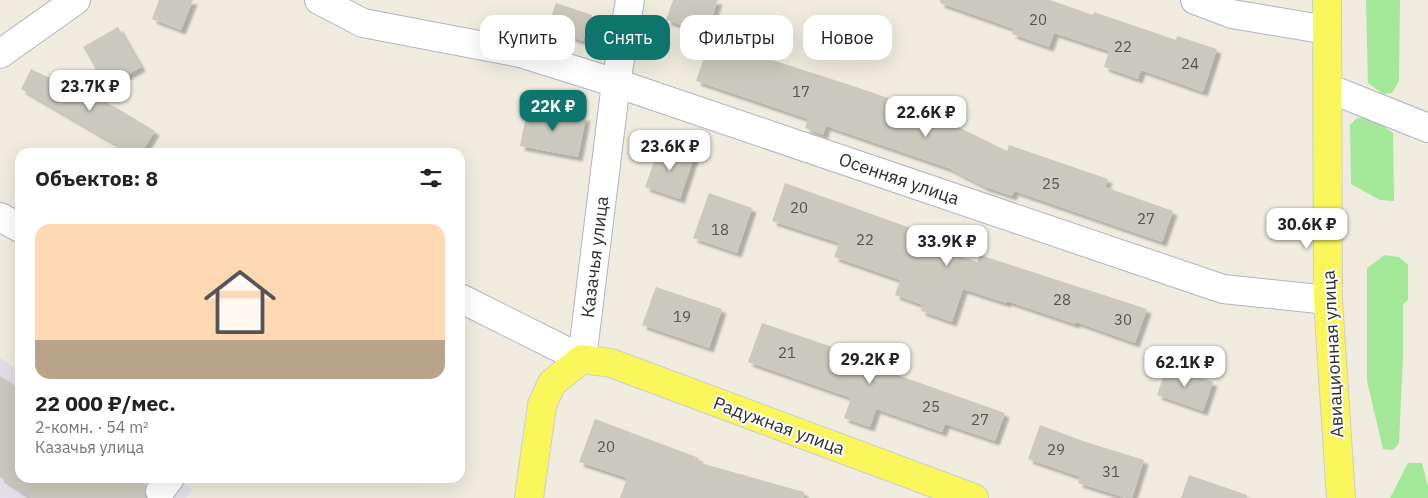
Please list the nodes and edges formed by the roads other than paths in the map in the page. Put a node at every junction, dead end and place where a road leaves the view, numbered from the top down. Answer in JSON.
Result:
{"nodes":[{"id":1,"x":76,"y":0,"type":"edge"},
{"id":2,"x":319,"y":0,"type":"edge"},
{"id":3,"x":630,"y":0,"type":"edge"},
{"id":4,"x":1195,"y":0,"type":"edge"},
{"id":5,"x":1327,"y":0,"type":"edge"},
{"id":6,"x":1327,"y":30,"type":"junction"},
{"id":7,"x":0,"y":54,"type":"edge"},
{"id":8,"x":616,"y":83,"type":"junction"},
{"id":9,"x":1328,"y":88,"type":"junction"},
{"id":10,"x":1428,"y":128,"type":"edge"},
{"id":11,"x":0,"y":217,"type":"edge"},
{"id":12,"x":15,"y":225,"type":"edge"},
{"id":13,"x":465,"y":300,"type":"edge"},
{"id":14,"x":1328,"y":300,"type":"junction"},
{"id":15,"x":582,"y":359,"type":"junction"},
{"id":16,"x":529,"y":498,"type":"edge"},
{"id":17,"x":974,"y":498,"type":"edge"},
{"id":18,"x":1341,"y":498,"type":"edge"}],
"edges":[{"from":1,"to":7,"type":"street"},
{"from":2,"to":8,"type":"street","name":"Осенняя улица"},
{"from":3,"to":8,"type":"street","name":"Казачья улица"},
{"from":4,"to":6,"type":"street"},
{"from":5,"to":6,"type":"main road","name":"Авиационная улица"},
{"from":6,"to":9,"type":"main road","name":"Авиационная улица"},
{"from":8,"to":14,"type":"street","name":"Осенняя улица"},
{"from":8,"to":15,"type":"street","name":"Казачья улица"},
{"from":9,"to":10,"type":"street"},
{"from":9,"to":14,"type":"main road","name":"Авиационная улица"},
{"from":11,"to":12,"type":"street"},
{"from":13,"to":15,"type":"street"},
{"from":14,"to":18,"type":"main road","name":"Авиационная улица"},
{"from":15,"to":16,"type":"main road"},
{"from":15,"to":17,"type":"main road","name":"Радужная улица"}]}
